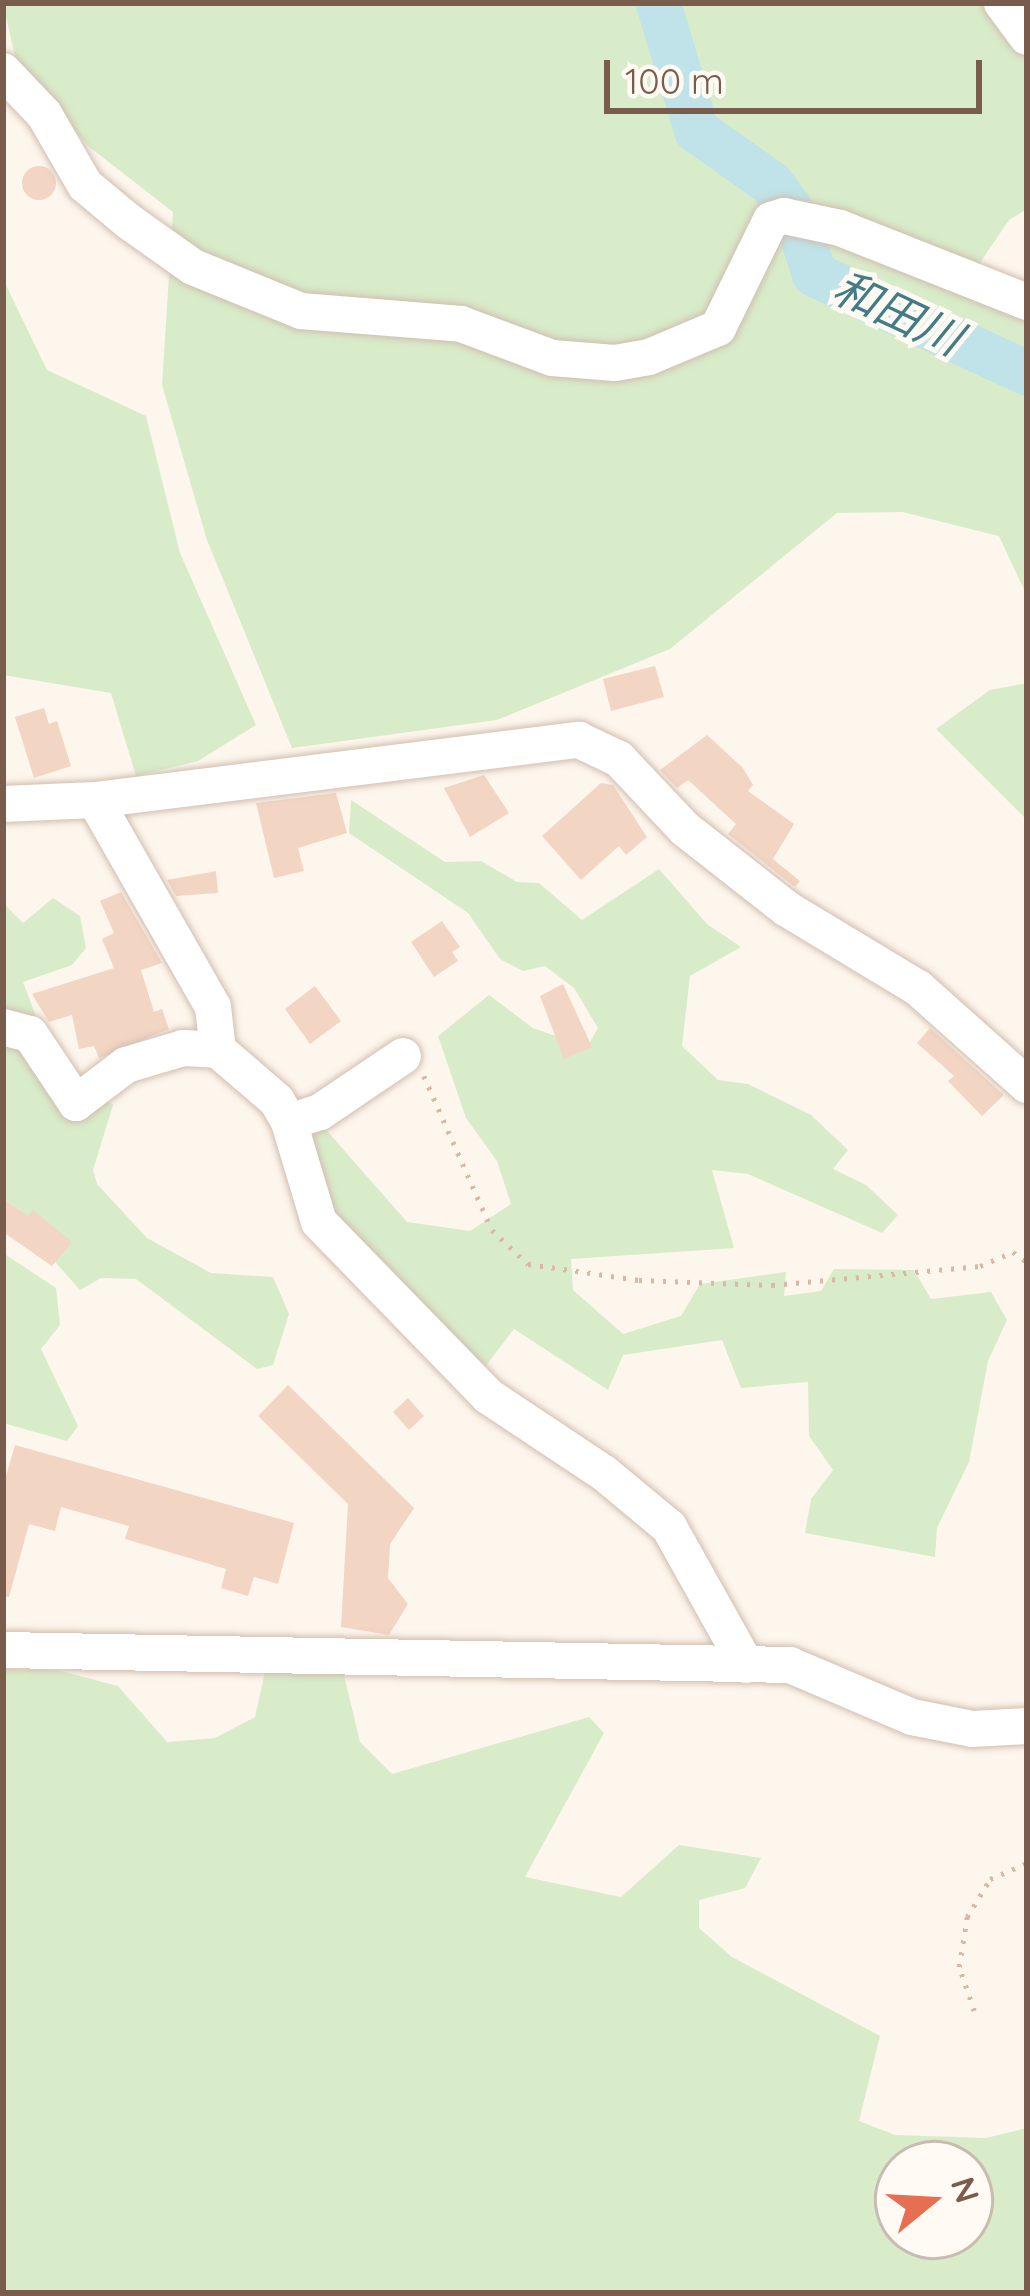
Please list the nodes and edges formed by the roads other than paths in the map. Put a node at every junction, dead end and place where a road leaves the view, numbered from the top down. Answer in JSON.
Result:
{"nodes":[{"id":1,"x":1002,"y":3,"type":"edge"},
{"id":2,"x":1027,"y":37,"type":"edge"},
{"id":3,"x":3,"y":71,"type":"edge"},
{"id":4,"x":1027,"y":302,"type":"edge"},
{"id":5,"x":95,"y":800,"type":"junction"},
{"id":6,"x":3,"y":804,"type":"edge"},
{"id":7,"x":3,"y":1027,"type":"edge"},
{"id":8,"x":218,"y":1050,"type":"junction"},
{"id":9,"x":403,"y":1057,"type":"road end"},
{"id":10,"x":1027,"y":1085,"type":"edge"},
{"id":11,"x":289,"y":1122,"type":"junction"},
{"id":12,"x":3,"y":1650,"type":"edge"},
{"id":13,"x":746,"y":1664,"type":"junction"},
{"id":14,"x":1027,"y":1726,"type":"edge"}],
"edges":[{"from":1,"to":2,"type":"street"},
{"from":3,"to":4,"type":"street"},
{"from":5,"to":6,"type":"street"},
{"from":5,"to":8,"type":"street"},
{"from":5,"to":10,"type":"street"},
{"from":7,"to":8,"type":"street"},
{"from":8,"to":11,"type":"street"},
{"from":9,"to":11,"type":"street"},
{"from":11,"to":13,"type":"street"},
{"from":12,"to":13,"type":"street"},
{"from":13,"to":14,"type":"street"}]}
